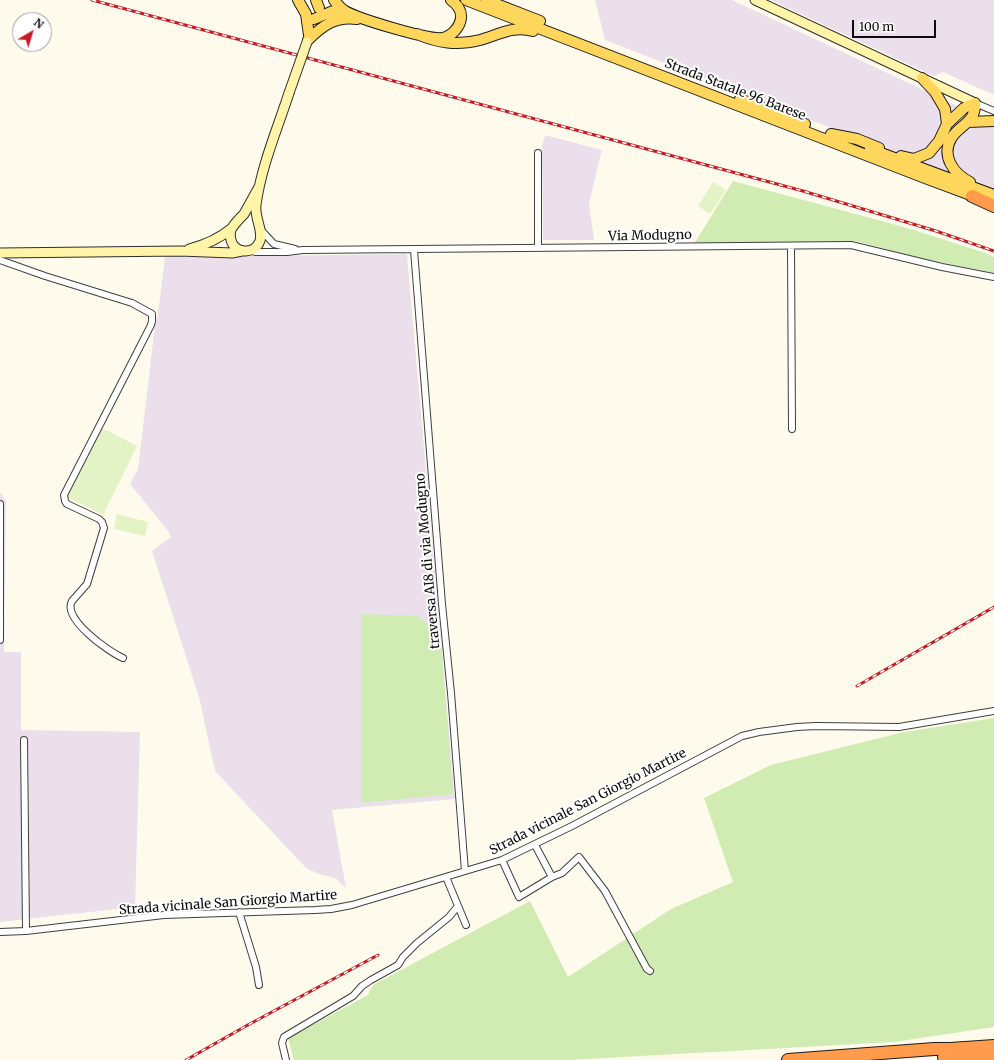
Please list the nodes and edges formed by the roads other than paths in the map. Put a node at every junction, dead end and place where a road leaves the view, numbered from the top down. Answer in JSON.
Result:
{"nodes":[{"id":1,"x":298,"y":0,"type":"edge"},
{"id":2,"x":334,"y":0,"type":"edge"},
{"id":3,"x":451,"y":0,"type":"edge"},
{"id":4,"x":466,"y":0,"type":"edge"},
{"id":5,"x":486,"y":0,"type":"edge"},
{"id":6,"x":755,"y":0,"type":"edge"},
{"id":7,"x":319,"y":3,"type":"edge"},
{"id":8,"x":346,"y":12,"type":"junction"},
{"id":9,"x":314,"y":19,"type":"junction"},
{"id":10,"x":368,"y":21,"type":"junction"},
{"id":11,"x":417,"y":34,"type":"junction"},
{"id":12,"x":308,"y":39,"type":"junction"},
{"id":13,"x":583,"y":45,"type":"junction"},
{"id":14,"x":922,"y":78,"type":"junction"},
{"id":15,"x":976,"y":103,"type":"junction"},
{"id":16,"x":994,"y":111,"type":"edge"},
{"id":17,"x":968,"y":122,"type":"junction"},
{"id":18,"x":994,"y":122,"type":"edge"},
{"id":19,"x":947,"y":124,"type":"junction"},
{"id":20,"x":831,"y":134,"type":"junction"},
{"id":21,"x":538,"y":153,"type":"dead end"},
{"id":22,"x":259,"y":187,"type":"junction"},
{"id":23,"x":994,"y":194,"type":"edge"},
{"id":24,"x":972,"y":196,"type":"joint"},
{"id":25,"x":994,"y":204,"type":"edge"},
{"id":26,"x":234,"y":225,"type":"junction"},
{"id":27,"x":259,"y":228,"type":"junction"},
{"id":28,"x":791,"y":246,"type":"junction"},
{"id":29,"x":538,"y":248,"type":"junction"},
{"id":30,"x":252,"y":250,"type":"junction"},
{"id":31,"x":303,"y":250,"type":"junction"},
{"id":32,"x":414,"y":250,"type":"junction"},
{"id":33,"x":242,"y":251,"type":"junction"},
{"id":34,"x":180,"y":252,"type":"junction"},
{"id":35,"x":0,"y":253,"type":"edge"},
{"id":36,"x":0,"y":260,"type":"edge"},
{"id":37,"x":994,"y":277,"type":"edge"},
{"id":38,"x":792,"y":429,"type":"dead end"},
{"id":39,"x":0,"y":504,"type":"edge"},
{"id":40,"x":0,"y":640,"type":"edge"},
{"id":41,"x":124,"y":658,"type":"dead end"},
{"id":42,"x":994,"y":711,"type":"edge"},
{"id":43,"x":24,"y":740,"type":"dead end"},
{"id":44,"x":535,"y":845,"type":"junction"},
{"id":45,"x":502,"y":860,"type":"junction"},
{"id":46,"x":465,"y":871,"type":"junction"},
{"id":47,"x":446,"y":877,"type":"junction"},
{"id":48,"x":552,"y":877,"type":"junction"},
{"id":49,"x":458,"y":906,"type":"junction"},
{"id":50,"x":239,"y":912,"type":"junction"},
{"id":51,"x":466,"y":925,"type":"dead end"},
{"id":52,"x":26,"y":931,"type":"junction"},
{"id":53,"x":0,"y":932,"type":"edge"},
{"id":54,"x":650,"y":971,"type":"dead end"},
{"id":55,"x":259,"y":985,"type":"dead end"},
{"id":56,"x":994,"y":1039,"type":"edge"},
{"id":57,"x":994,"y":1046,"type":"edge"},
{"id":58,"x":994,"y":1052,"type":"edge"},
{"id":59,"x":936,"y":1053,"type":"junction"},
{"id":60,"x":994,"y":1058,"type":"edge"},
{"id":61,"x":286,"y":1060,"type":"edge"},
{"id":62,"x":788,"y":1060,"type":"edge"},
{"id":63,"x":894,"y":1060,"type":"edge"}],
"edges":[{"from":1,"to":12,"type":"main road"},
{"from":2,"to":8,"type":"main road"},
{"from":3,"to":11,"type":"main road"},
{"from":4,"to":13,"type":"main road","name":"Strada Statale 96 Barese"},
{"from":5,"to":20,"type":"main road","name":"Strada Statale 96 Barese"},
{"from":6,"to":14,"type":"street"},
{"from":7,"to":9,"type":"street"},
{"from":8,"to":9,"type":"main road"},
{"from":8,"to":10,"type":"main road"},
{"from":9,"to":12,"type":"street"},
{"from":10,"to":11,"type":"main road"},
{"from":10,"to":12,"type":"main road"},
{"from":11,"to":13,"type":"main road"},
{"from":12,"to":22,"type":"street","bridge":true},
{"from":13,"to":24,"type":"main road","name":"Strada Statale 96 Barese"},
{"from":14,"to":15,"type":"street"},
{"from":14,"to":19,"type":"main road"},
{"from":15,"to":16,"type":"street"},
{"from":15,"to":17,"type":"main road"},
{"from":15,"to":19,"type":"main road"},
{"from":17,"to":18,"type":"main road"},
{"from":17,"to":23,"type":"main road"},
{"from":19,"to":20,"type":"main road"},
{"from":20,"to":23,"type":"main road","name":"Strada Statale 96 Barese"},
{"from":21,"to":29,"type":"street"},
{"from":22,"to":26,"type":"street"},
{"from":22,"to":27,"type":"street"},
{"from":24,"to":25,"type":"highway"},
{"from":26,"to":27,"type":"street"},
{"from":26,"to":33,"type":"street"},
{"from":26,"to":34,"type":"street"},
{"from":27,"to":30,"type":"street"},
{"from":27,"to":31,"type":"street","name":"Via Modugno"},
{"from":28,"to":29,"type":"street","name":"Via Modugno"},
{"from":28,"to":37,"type":"street","name":"Via Modugno"},
{"from":28,"to":38,"type":"street"},
{"from":29,"to":32,"type":"street","name":"Via Modugno"},
{"from":30,"to":31,"type":"street","name":"Via Modugno"},
{"from":30,"to":33,"type":"street"},
{"from":31,"to":32,"type":"street","name":"Via Modugno"},
{"from":32,"to":46,"type":"street","name":"traversa AI8 di via Modugno"},
{"from":33,"to":34,"type":"street"},
{"from":34,"to":35,"type":"street"},
{"from":36,"to":41,"type":"street"},
{"from":39,"to":40,"type":"street"},
{"from":42,"to":44,"type":"street","name":"Strada vicinale San Giorgio Martire"},
{"from":43,"to":52,"type":"street"},
{"from":44,"to":45,"type":"street","name":"Strada vicinale San Giorgio Martire"},
{"from":44,"to":48,"type":"street"},
{"from":45,"to":46,"type":"street","name":"Strada vicinale San Giorgio Martire"},
{"from":45,"to":48,"type":"street"},
{"from":46,"to":47,"type":"street","name":"Strada vicinale San Giorgio Martire"},
{"from":47,"to":49,"type":"street"},
{"from":47,"to":50,"type":"street","name":"Strada vicinale San Giorgio Martire"},
{"from":48,"to":54,"type":"street"},
{"from":49,"to":51,"type":"street"},
{"from":49,"to":61,"type":"street"},
{"from":50,"to":52,"type":"street","name":"Strada vicinale San Giorgio Martire"},
{"from":50,"to":55,"type":"street"},
{"from":52,"to":53,"type":"street","name":"Strada vicinale San Giorgio Martire"},
{"from":56,"to":59,"type":"highway"},
{"from":57,"to":59,"type":"highway"},
{"from":58,"to":59,"type":"highway"},
{"from":59,"to":60,"type":"highway"},
{"from":59,"to":62,"type":"highway"},
{"from":59,"to":63,"type":"highway"}]}
